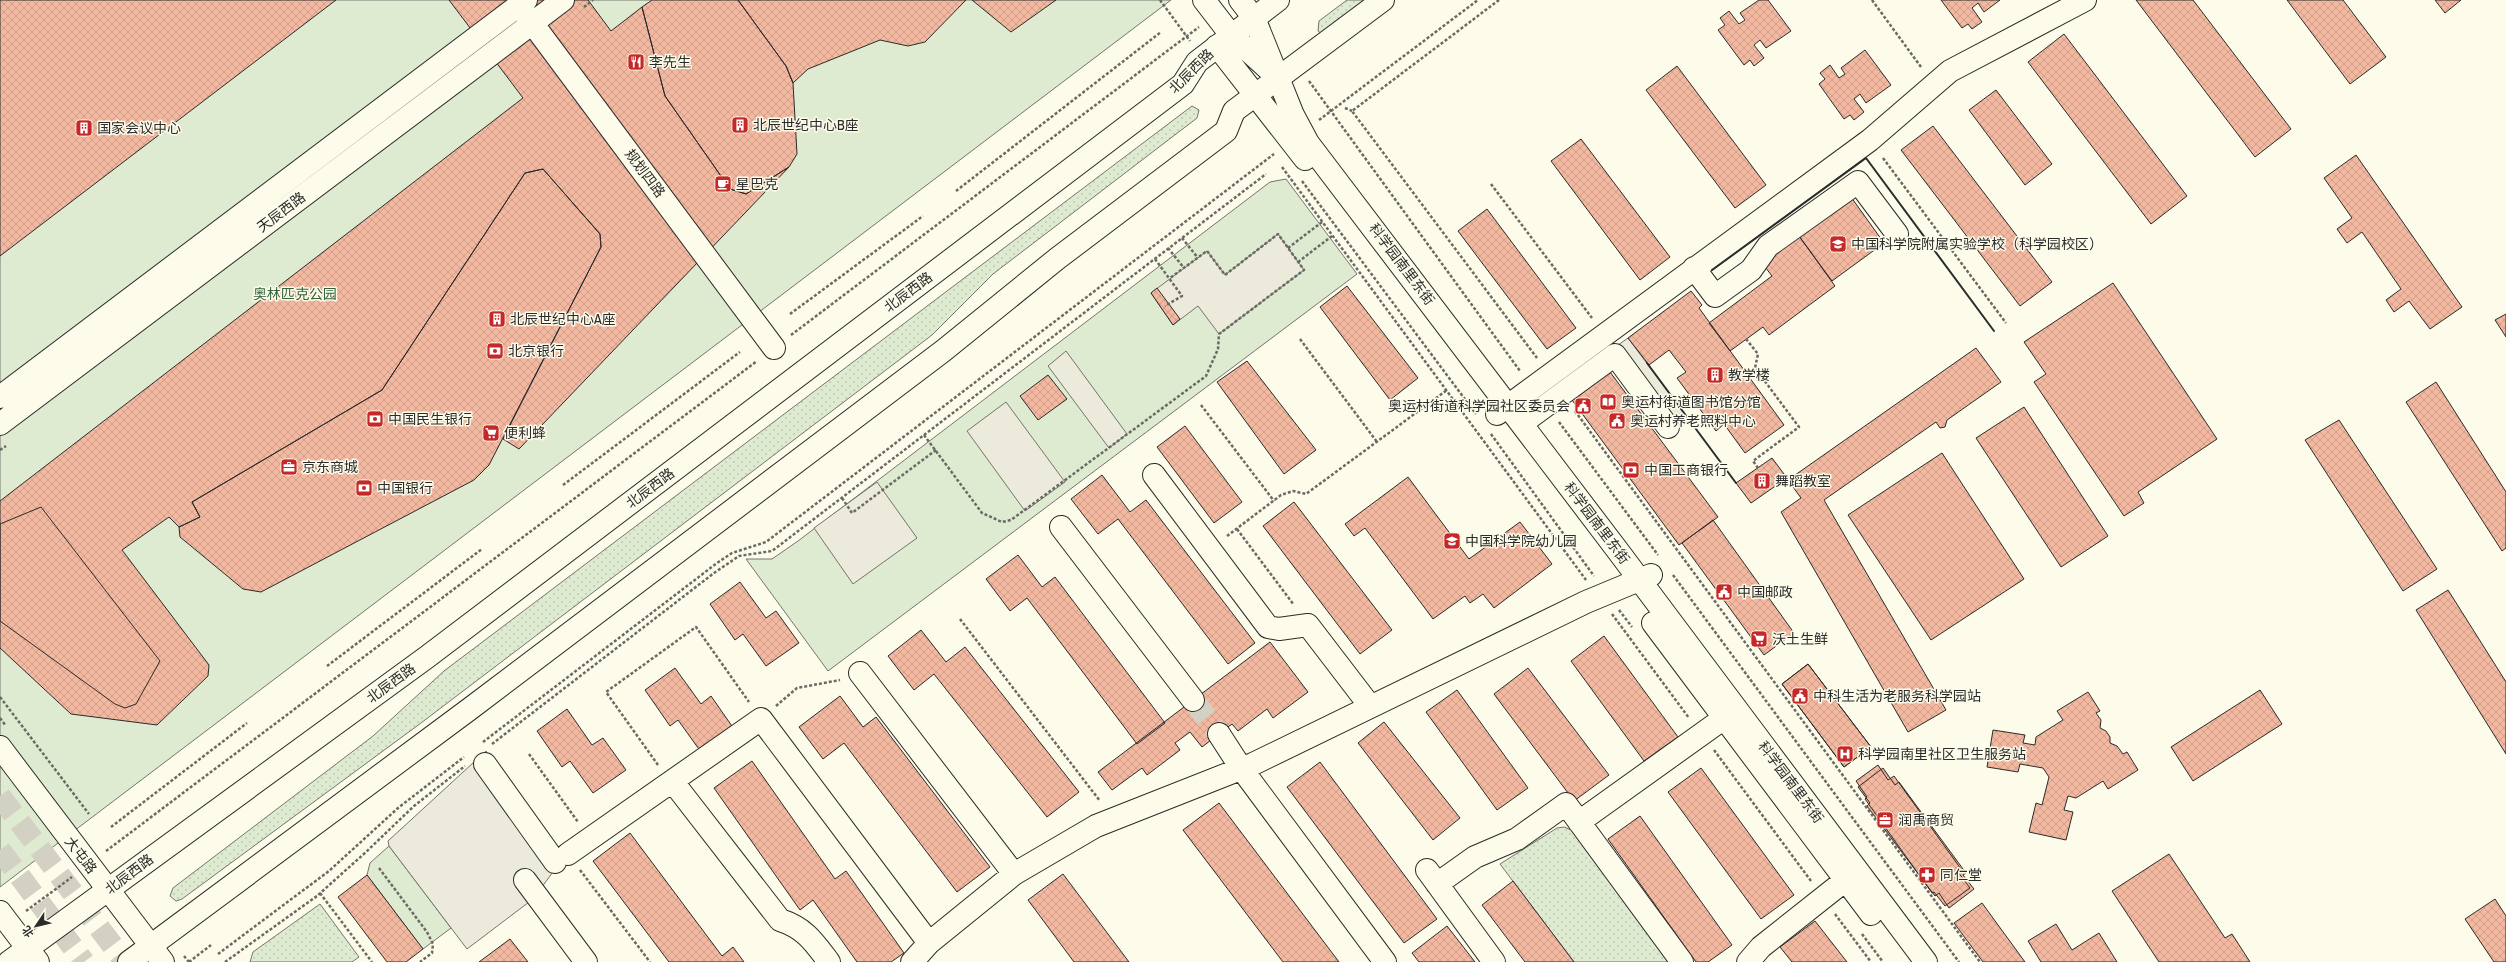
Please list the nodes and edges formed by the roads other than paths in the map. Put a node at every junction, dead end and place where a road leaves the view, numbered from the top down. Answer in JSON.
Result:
{"nodes":[{"id":1,"x":563,"y":0,"type":"edge"},
{"id":2,"x":1204,"y":0,"type":"edge"},
{"id":3,"x":1240,"y":0,"type":"edge"},
{"id":4,"x":1278,"y":0,"type":"edge"},
{"id":5,"x":1384,"y":0,"type":"edge"},
{"id":6,"x":2085,"y":0,"type":"edge"},
{"id":7,"x":520,"y":2,"type":"edge"},
{"id":8,"x":1236,"y":31,"type":"junction"},
{"id":9,"x":1278,"y":78,"type":"junction"},
{"id":10,"x":1255,"y":96,"type":"junction"},
{"id":11,"x":1897,"y":234,"type":"dead end"},
{"id":12,"x":1694,"y":268,"type":"junction"},
{"id":13,"x":774,"y":348,"type":"road end"},
{"id":14,"x":0,"y":397,"type":"edge"},
{"id":15,"x":1511,"y":405,"type":"junction"},
{"id":16,"x":1527,"y":419,"type":"junction"},
{"id":17,"x":0,"y":424,"type":"edge"},
{"id":18,"x":1668,"y":427,"type":"dead end"},
{"id":19,"x":1154,"y":475,"type":"dead end"},
{"id":20,"x":1061,"y":527,"type":"dead end"},
{"id":21,"x":1638,"y":582,"type":"junction"},
{"id":22,"x":860,"y":673,"type":"road end"},
{"id":23,"x":1193,"y":700,"type":"tunnel mouth"},
{"id":24,"x":1370,"y":706,"type":"junction"},
{"id":25,"x":1736,"y":710,"type":"junction"},
{"id":26,"x":1219,"y":734,"type":"tunnel mouth"},
{"id":27,"x":0,"y":746,"type":"edge"},
{"id":28,"x":479,"y":753,"type":"road end"},
{"id":29,"x":1241,"y":768,"type":"junction"},
{"id":30,"x":672,"y":783,"type":"junction"},
{"id":31,"x":1579,"y":822,"type":"junction"},
{"id":32,"x":1857,"y":871,"type":"junction"},
{"id":33,"x":1014,"y":874,"type":"junction"},
{"id":34,"x":525,"y":880,"type":"dead end"},
{"id":35,"x":108,"y":890,"type":"junction"},
{"id":36,"x":10,"y":913,"type":"edge"},
{"id":37,"x":929,"y":943,"type":"junction"},
{"id":38,"x":157,"y":954,"type":"edge"},
{"id":39,"x":33,"y":955,"type":"edge"},
{"id":40,"x":9,"y":962,"type":"edge"},
{"id":41,"x":129,"y":962,"type":"edge"},
{"id":42,"x":586,"y":962,"type":"edge"},
{"id":43,"x":829,"y":962,"type":"edge"},
{"id":44,"x":912,"y":962,"type":"edge"},
{"id":45,"x":1385,"y":962,"type":"edge"},
{"id":46,"x":1494,"y":962,"type":"edge"},
{"id":47,"x":1682,"y":962,"type":"edge"},
{"id":48,"x":1748,"y":962,"type":"edge"},
{"id":49,"x":1907,"y":962,"type":"edge"},
{"id":50,"x":1926,"y":962,"type":"edge"},
{"id":51,"x":1942,"y":962,"type":"edge"}],
"edges":[{"from":1,"to":17,"type":"street","name":"天辰西路"},
{"from":2,"to":8,"type":"street"},
{"from":3,"to":8,"type":"street"},
{"from":4,"to":8,"type":"street","name":"北辰西路"},
{"from":5,"to":9,"type":"street"},
{"from":6,"to":12,"type":"street"},
{"from":7,"to":13,"type":"street","name":"规划四路"},
{"from":7,"to":14,"type":"street","name":"天辰西路"},
{"from":8,"to":9,"type":"street"},
{"from":8,"to":10,"type":"street"},
{"from":8,"to":35,"type":"street","name":"北辰西路"},
{"from":9,"to":10,"type":"street"},
{"from":9,"to":15,"type":"street","name":"科学园南里东街"},
{"from":10,"to":15,"type":"street"},
{"from":10,"to":38,"type":"street"},
{"from":11,"to":12,"type":"street"},
{"from":12,"to":15,"type":"street"},
{"from":15,"to":16,"type":"street","name":"科学园南里东街"},
{"from":15,"to":21,"type":"street"},
{"from":16,"to":18,"type":"street"},
{"from":16,"to":21,"type":"street","name":"科学园南里东街"},
{"from":19,"to":24,"type":"street"},
{"from":20,"to":23,"type":"street"},
{"from":21,"to":24,"type":"street"},
{"from":21,"to":25,"type":"street","name":"科学园南里东街"},
{"from":22,"to":33,"type":"street"},
{"from":24,"to":29,"type":"street"},
{"from":25,"to":31,"type":"street"},
{"from":25,"to":32,"type":"street","name":"科学园南里东街"},
{"from":26,"to":29,"type":"street"},
{"from":27,"to":35,"type":"street","name":"大屯路"},
{"from":28,"to":30,"type":"street"},
{"from":29,"to":33,"type":"street"},
{"from":29,"to":45,"type":"street"},
{"from":30,"to":37,"type":"street"},
{"from":30,"to":43,"type":"street"},
{"from":31,"to":46,"type":"street"},
{"from":31,"to":47,"type":"street"},
{"from":32,"to":48,"type":"street"},
{"from":32,"to":49,"type":"street"},
{"from":32,"to":50,"type":"street","name":"科学园南里东街"},
{"from":32,"to":51,"type":"street"},
{"from":33,"to":37,"type":"street"},
{"from":34,"to":42,"type":"street"},
{"from":35,"to":38,"type":"street","name":"大屯路"},
{"from":35,"to":39,"type":"street","name":"北辰西路"},
{"from":36,"to":39,"type":"street"},
{"from":37,"to":44,"type":"street"},
{"from":38,"to":41,"type":"street"},
{"from":39,"to":40,"type":"street","name":"北辰西路"}]}
